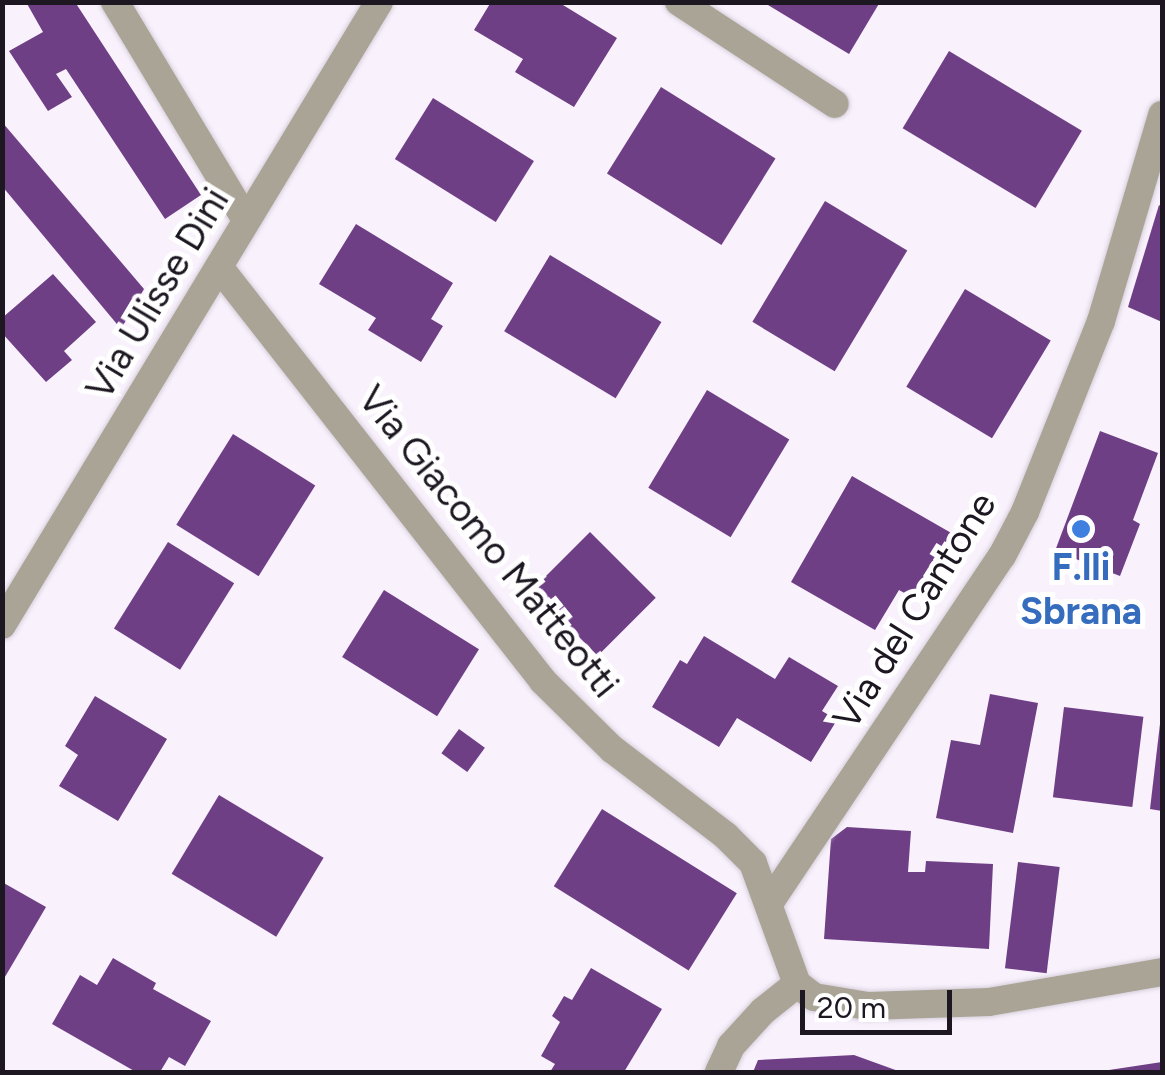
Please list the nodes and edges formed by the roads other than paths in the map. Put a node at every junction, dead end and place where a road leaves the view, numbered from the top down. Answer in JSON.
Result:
{"nodes":[{"id":1,"x":115,"y":2,"type":"edge"},
{"id":2,"x":379,"y":2,"type":"edge"},
{"id":3,"x":679,"y":2,"type":"edge"},
{"id":4,"x":835,"y":104,"type":"dead end"},
{"id":5,"x":1162,"y":115,"type":"edge"},
{"id":6,"x":246,"y":220,"type":"junction"},
{"id":7,"x":220,"y":267,"type":"junction"},
{"id":8,"x":2,"y":625,"type":"edge"},
{"id":9,"x":770,"y":902,"type":"junction"},
{"id":10,"x":1162,"y":972,"type":"edge"},
{"id":11,"x":797,"y":984,"type":"junction"},
{"id":12,"x":719,"y":1072,"type":"edge"}],
"edges":[{"from":1,"to":6,"type":"street"},
{"from":2,"to":6,"type":"street","name":"Via Ulisse Dini"},
{"from":3,"to":4,"type":"street"},
{"from":5,"to":9,"type":"street","name":"Via del Cantone"},
{"from":6,"to":7,"type":"street","name":"Via Ulisse Dini"},
{"from":7,"to":8,"type":"street","name":"Via Ulisse Dini"},
{"from":7,"to":9,"type":"street","name":"Via Giacomo Matteotti"},
{"from":9,"to":11,"type":"street","name":"Via Giacomo Matteotti"},
{"from":10,"to":11,"type":"street"},
{"from":11,"to":12,"type":"street"}]}
